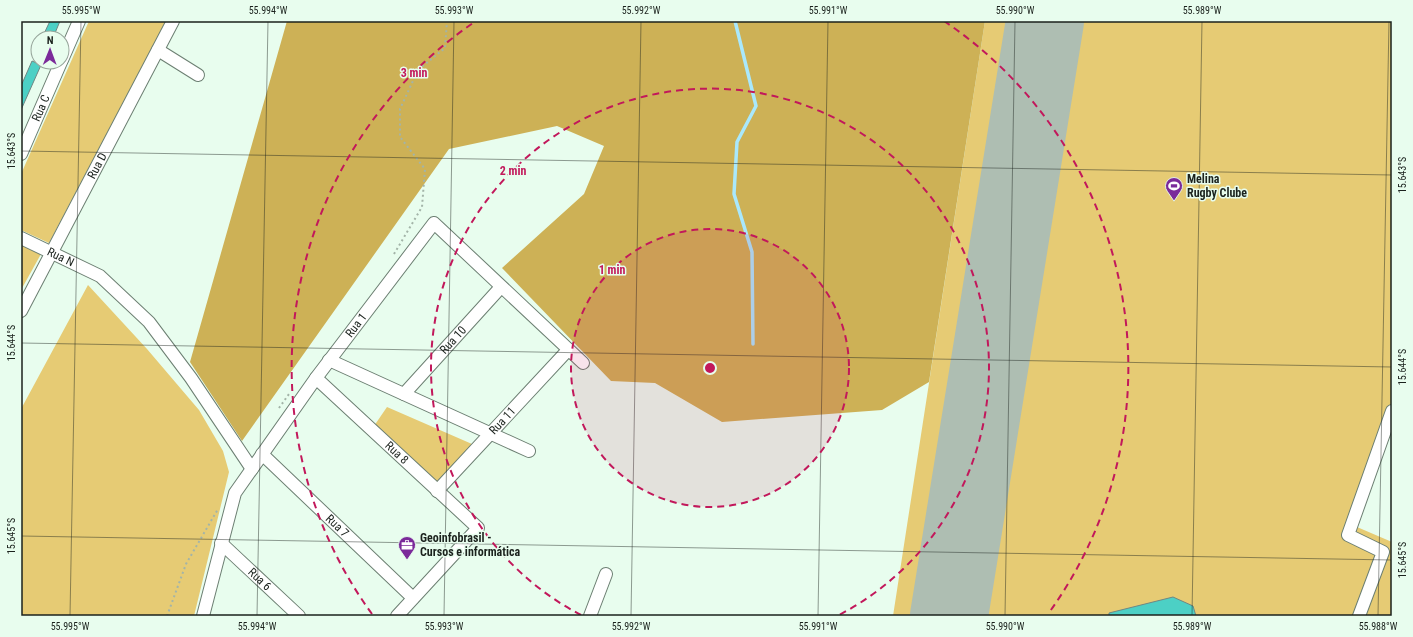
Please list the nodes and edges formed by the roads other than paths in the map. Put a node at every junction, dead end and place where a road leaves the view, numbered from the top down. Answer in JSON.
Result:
{"nodes":[{"id":1,"x":79,"y":21,"type":"edge"},
{"id":2,"x":173,"y":21,"type":"edge"},
{"id":3,"x":70,"y":42,"type":"edge"},
{"id":4,"x":158,"y":50,"type":"junction"},
{"id":5,"x":58,"y":70,"type":"edge"},
{"id":6,"x":198,"y":75,"type":"dead end"},
{"id":7,"x":21,"y":154,"type":"edge"},
{"id":8,"x":21,"y":238,"type":"edge"},
{"id":9,"x":52,"y":252,"type":"junction"},
{"id":10,"x":501,"y":287,"type":"junction"},
{"id":11,"x":21,"y":311,"type":"edge"},
{"id":12,"x":568,"y":350,"type":"junction"},
{"id":13,"x":330,"y":360,"type":"junction"},
{"id":14,"x":583,"y":363,"type":"dead end"},
{"id":15,"x":316,"y":378,"type":"junction"},
{"id":16,"x":404,"y":394,"type":"junction"},
{"id":17,"x":1392,"y":411,"type":"edge"},
{"id":18,"x":490,"y":433,"type":"junction"},
{"id":19,"x":529,"y":450,"type":"dead end"},
{"id":20,"x":262,"y":454,"type":"junction"},
{"id":21,"x":252,"y":469,"type":"junction"},
{"id":22,"x":436,"y":490,"type":"junction"},
{"id":23,"x":221,"y":543,"type":"junction"},
{"id":24,"x":606,"y":574,"type":"dead end"},
{"id":25,"x":413,"y":598,"type":"junction"},
{"id":26,"x":295,"y":615,"type":"edge"},
{"id":27,"x":402,"y":615,"type":"edge"},
{"id":28,"x":203,"y":616,"type":"edge"},
{"id":29,"x":590,"y":616,"type":"edge"},
{"id":30,"x":1359,"y":616,"type":"edge"}],
"edges":[{"from":1,"to":3,"type":"street","name":"Rua C"},
{"from":2,"to":4,"type":"street","name":"Rua D"},
{"from":4,"to":6,"type":"street"},
{"from":4,"to":9,"type":"street","name":"Rua D"},
{"from":5,"to":7,"type":"street","name":"Rua C"},
{"from":8,"to":9,"type":"street","name":"Rua N"},
{"from":9,"to":11,"type":"street","name":"Rua D"},
{"from":9,"to":21,"type":"street","name":"Rua N"},
{"from":10,"to":12,"type":"street","name":"Rua 1"},
{"from":10,"to":13,"type":"street","name":"Rua 1"},
{"from":10,"to":16,"type":"street","name":"Rua 10"},
{"from":12,"to":14,"type":"street","name":"Rua 1"},
{"from":12,"to":18,"type":"street","name":"Rua 11"},
{"from":13,"to":15,"type":"street","name":"Rua 1"},
{"from":13,"to":16,"type":"street"},
{"from":15,"to":20,"type":"street","name":"Rua 1"},
{"from":15,"to":22,"type":"street","name":"Rua 8"},
{"from":16,"to":18,"type":"street"},
{"from":17,"to":30,"type":"street"},
{"from":18,"to":19,"type":"street"},
{"from":18,"to":22,"type":"street","name":"Rua 11"},
{"from":20,"to":21,"type":"street","name":"Rua 1"},
{"from":20,"to":25,"type":"street","name":"Rua 7"},
{"from":21,"to":23,"type":"street","name":"Rua 1"},
{"from":22,"to":25,"type":"street","name":"Rua 8"},
{"from":23,"to":26,"type":"street","name":"Rua 6"},
{"from":23,"to":28,"type":"street","name":"Rua 1"},
{"from":24,"to":29,"type":"street"},
{"from":25,"to":27,"type":"street"}]}
